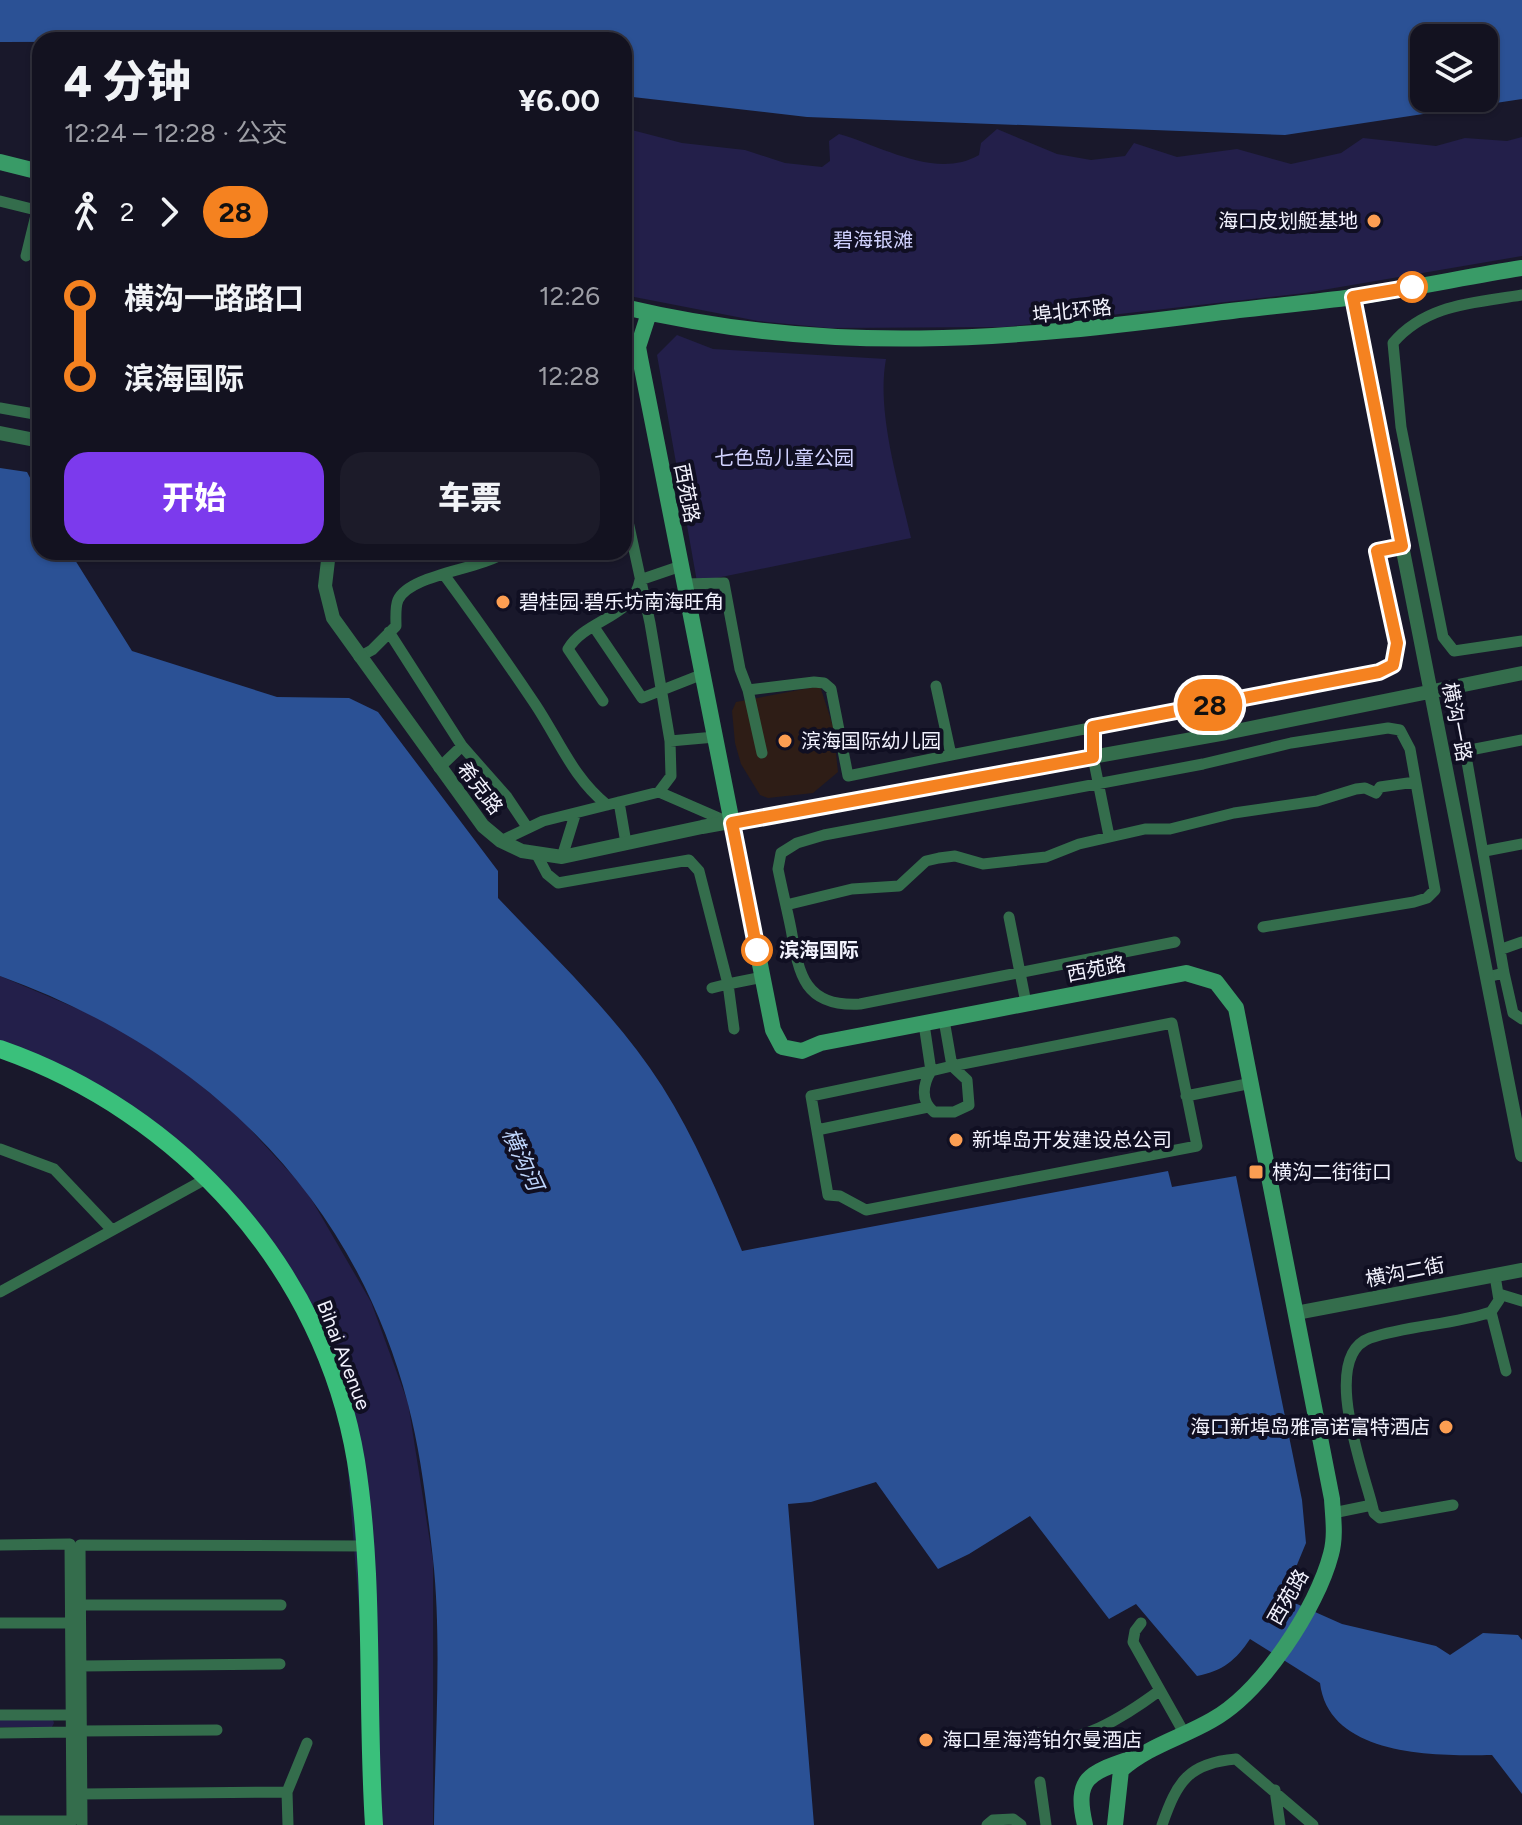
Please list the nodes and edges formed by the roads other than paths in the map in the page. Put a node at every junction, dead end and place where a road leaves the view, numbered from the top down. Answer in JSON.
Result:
{"nodes":[{"id":1,"x":0,"y":162,"type":"edge"},
{"id":2,"x":32,"y":170,"type":"edge"},
{"id":3,"x":0,"y":201,"type":"edge"},
{"id":4,"x":32,"y":209,"type":"edge"},
{"id":5,"x":32,"y":235,"type":"edge"},
{"id":6,"x":26,"y":256,"type":"dead end"},
{"id":7,"x":1522,"y":268,"type":"edge"},
{"id":8,"x":1522,"y":295,"type":"edge"},
{"id":9,"x":1353,"y":297,"type":"junction"},
{"id":10,"x":632,"y":309,"type":"edge"},
{"id":11,"x":649,"y":313,"type":"junction"},
{"id":12,"x":0,"y":408,"type":"edge"},
{"id":13,"x":32,"y":414,"type":"edge"},
{"id":14,"x":0,"y":433,"type":"edge"},
{"id":15,"x":32,"y":439,"type":"edge"},
{"id":16,"x":632,"y":542,"type":"edge"},
{"id":17,"x":1402,"y":546,"type":"junction"},
{"id":18,"x":328,"y":560,"type":"edge"},
{"id":19,"x":485,"y":560,"type":"edge"},
{"id":20,"x":681,"y":566,"type":"junction"},
{"id":21,"x":1430,"y":573,"type":"junction"},
{"id":22,"x":445,"y":576,"type":"junction"},
{"id":23,"x":1409,"y":577,"type":"junction"},
{"id":24,"x":640,"y":580,"type":"junction"},
{"id":25,"x":684,"y":584,"type":"junction"},
{"id":26,"x":594,"y":627,"type":"junction"},
{"id":27,"x":389,"y":632,"type":"junction"},
{"id":28,"x":1522,"y":641,"type":"edge"},
{"id":29,"x":359,"y":657,"type":"junction"},
{"id":30,"x":1522,"y":673,"type":"edge"},
{"id":31,"x":703,"y":674,"type":"junction"},
{"id":32,"x":936,"y":686,"type":"dead end"},
{"id":33,"x":748,"y":690,"type":"junction"},
{"id":34,"x":662,"y":692,"type":"junction"},
{"id":35,"x":1431,"y":692,"type":"junction"},
{"id":36,"x":603,"y":701,"type":"dead end"},
{"id":37,"x":1093,"y":727,"type":"junction"},
{"id":38,"x":715,"y":737,"type":"junction"},
{"id":39,"x":1522,"y":740,"type":"edge"},
{"id":40,"x":670,"y":741,"type":"junction"},
{"id":41,"x":462,"y":746,"type":"junction"},
{"id":42,"x":762,"y":753,"type":"dead end"},
{"id":43,"x":951,"y":755,"type":"junction"},
{"id":44,"x":1093,"y":757,"type":"junction"},
{"id":45,"x":439,"y":768,"type":"junction"},
{"id":46,"x":1415,"y":782,"type":"junction"},
{"id":47,"x":1098,"y":783,"type":"junction"},
{"id":48,"x":659,"y":792,"type":"junction"},
{"id":49,"x":613,"y":804,"type":"junction"},
{"id":50,"x":575,"y":815,"type":"junction"},
{"id":51,"x":732,"y":823,"type":"junction"},
{"id":52,"x":527,"y":827,"type":"junction"},
{"id":53,"x":1109,"y":836,"type":"junction"},
{"id":54,"x":501,"y":841,"type":"junction"},
{"id":55,"x":626,"y":843,"type":"junction"},
{"id":56,"x":1522,"y":844,"type":"edge"},
{"id":57,"x":1485,"y":851,"type":"junction"},
{"id":58,"x":537,"y":855,"type":"junction"},
{"id":59,"x":562,"y":857,"type":"junction"},
{"id":60,"x":786,"y":905,"type":"junction"},
{"id":61,"x":1009,"y":917,"type":"dead end"},
{"id":62,"x":1263,"y":927,"type":"dead end"},
{"id":63,"x":1175,"y":942,"type":"dead end"},
{"id":64,"x":1522,"y":942,"type":"edge"},
{"id":65,"x":1502,"y":949,"type":"junction"},
{"id":66,"x":1021,"y":973,"type":"junction"},
{"id":67,"x":1504,"y":973,"type":"junction"},
{"id":68,"x":763,"y":977,"type":"junction"},
{"id":69,"x":1487,"y":977,"type":"junction"},
{"id":70,"x":728,"y":984,"type":"junction"},
{"id":71,"x":712,"y":988,"type":"dead end"},
{"id":72,"x":1026,"y":1003,"type":"junction"},
{"id":73,"x":1522,"y":1019,"type":"edge"},
{"id":74,"x":944,"y":1020,"type":"junction"},
{"id":75,"x":924,"y":1024,"type":"junction"},
{"id":76,"x":734,"y":1029,"type":"dead end"},
{"id":77,"x":0,"y":1049,"type":"edge"},
{"id":78,"x":0,"y":1056,"type":"edge"},
{"id":79,"x":952,"y":1066,"type":"junction"},
{"id":80,"x":931,"y":1071,"type":"junction"},
{"id":81,"x":1252,"y":1083,"type":"junction"},
{"id":82,"x":1186,"y":1096,"type":"junction"},
{"id":83,"x":928,"y":1107,"type":"junction"},
{"id":84,"x":817,"y":1130,"type":"junction"},
{"id":85,"x":0,"y":1149,"type":"edge"},
{"id":86,"x":1522,"y":1155,"type":"edge"},
{"id":87,"x":202,"y":1181,"type":"junction"},
{"id":88,"x":112,"y":1230,"type":"junction"},
{"id":89,"x":1522,"y":1270,"type":"edge"},
{"id":90,"x":1495,"y":1276,"type":"junction"},
{"id":91,"x":0,"y":1292,"type":"edge"},
{"id":92,"x":1499,"y":1294,"type":"junction"},
{"id":93,"x":1522,"y":1301,"type":"edge"},
{"id":94,"x":1491,"y":1312,"type":"junction"},
{"id":95,"x":1296,"y":1313,"type":"junction"},
{"id":96,"x":1506,"y":1371,"type":"dead end"},
{"id":97,"x":1372,"y":1505,"type":"junction"},
{"id":98,"x":1453,"y":1505,"type":"dead end"},
{"id":99,"x":1333,"y":1513,"type":"junction"},
{"id":100,"x":75,"y":1544,"type":"junction"},
{"id":101,"x":0,"y":1545,"type":"edge"},
{"id":102,"x":360,"y":1546,"type":"junction"},
{"id":103,"x":81,"y":1605,"type":"junction"},
{"id":104,"x":281,"y":1605,"type":"dead end"},
{"id":105,"x":0,"y":1623,"type":"edge"},
{"id":106,"x":71,"y":1623,"type":"junction"},
{"id":107,"x":1141,"y":1623,"type":"dead end"},
{"id":108,"x":280,"y":1664,"type":"dead end"},
{"id":109,"x":81,"y":1666,"type":"junction"},
{"id":110,"x":1159,"y":1691,"type":"junction"},
{"id":111,"x":0,"y":1715,"type":"edge"},
{"id":112,"x":71,"y":1715,"type":"junction"},
{"id":113,"x":217,"y":1730,"type":"dead end"},
{"id":114,"x":1183,"y":1731,"type":"junction"},
{"id":115,"x":76,"y":1732,"type":"junction"},
{"id":116,"x":0,"y":1733,"type":"edge"},
{"id":117,"x":1037,"y":1733,"type":"dead end"},
{"id":118,"x":307,"y":1743,"type":"dead end"},
{"id":119,"x":1136,"y":1757,"type":"junction"},
{"id":120,"x":1040,"y":1782,"type":"dead end"},
{"id":121,"x":1275,"y":1789,"type":"junction"},
{"id":122,"x":287,"y":1792,"type":"junction"},
{"id":123,"x":82,"y":1794,"type":"junction"},
{"id":124,"x":0,"y":1821,"type":"edge"},
{"id":125,"x":82,"y":1825,"type":"edge"},
{"id":126,"x":288,"y":1825,"type":"edge"},
{"id":127,"x":367,"y":1825,"type":"edge"},
{"id":128,"x":374,"y":1825,"type":"edge"},
{"id":129,"x":987,"y":1825,"type":"edge"},
{"id":130,"x":1021,"y":1825,"type":"edge"},
{"id":131,"x":1046,"y":1825,"type":"edge"},
{"id":132,"x":1085,"y":1825,"type":"edge"},
{"id":133,"x":1115,"y":1825,"type":"edge"},
{"id":134,"x":1162,"y":1825,"type":"edge"},
{"id":135,"x":1280,"y":1825,"type":"edge"},
{"id":136,"x":1313,"y":1825,"type":"edge"}],
"edges":[{"from":1,"to":2,"type":"main road"},
{"from":3,"to":4,"type":"street"},
{"from":5,"to":6,"type":"street"},
{"from":7,"to":9,"type":"main road","name":"埠北环路"},
{"from":8,"to":21,"type":"street"},
{"from":9,"to":11,"type":"main road","name":"埠北环路"},
{"from":9,"to":17,"type":"street","name":"横沟一路"},
{"from":10,"to":11,"type":"main road","name":"埠北环路"},
{"from":11,"to":20,"type":"main road","name":"西苑路"},
{"from":12,"to":13,"type":"street"},
{"from":14,"to":15,"type":"street"},
{"from":16,"to":24,"type":"street"},
{"from":17,"to":23,"type":"street","name":"横沟一路"},
{"from":17,"to":37,"type":"street"},
{"from":18,"to":29,"type":"street","name":"希克路"},
{"from":19,"to":22,"type":"street"},
{"from":20,"to":24,"type":"street"},
{"from":20,"to":25,"type":"main road","name":"西苑路"},
{"from":21,"to":23,"type":"street"},
{"from":21,"to":28,"type":"street"},
{"from":22,"to":27,"type":"street"},
{"from":22,"to":49,"type":"street"},
{"from":23,"to":35,"type":"street","name":"横沟一路"},
{"from":24,"to":26,"type":"street"},
{"from":24,"to":34,"type":"street"},
{"from":25,"to":31,"type":"main road","name":"西苑路"},
{"from":25,"to":33,"type":"street"},
{"from":26,"to":34,"type":"street"},
{"from":26,"to":36,"type":"street"},
{"from":27,"to":29,"type":"street"},
{"from":27,"to":41,"type":"street"},
{"from":29,"to":45,"type":"street","name":"希克路"},
{"from":30,"to":35,"type":"street","name":"希克路"},
{"from":31,"to":34,"type":"street"},
{"from":31,"to":38,"type":"main road","name":"西苑路"},
{"from":32,"to":43,"type":"street"},
{"from":33,"to":42,"type":"street"},
{"from":33,"to":43,"type":"street"},
{"from":34,"to":40,"type":"street"},
{"from":35,"to":44,"type":"street","name":"希克路"},
{"from":35,"to":69,"type":"street","name":"横沟一路"},
{"from":37,"to":43,"type":"street"},
{"from":37,"to":44,"type":"street"},
{"from":38,"to":40,"type":"street"},
{"from":38,"to":51,"type":"main road","name":"西苑路"},
{"from":39,"to":57,"type":"street"},
{"from":40,"to":48,"type":"street"},
{"from":41,"to":45,"type":"street"},
{"from":41,"to":52,"type":"street"},
{"from":44,"to":47,"type":"street"},
{"from":44,"to":51,"type":"street","name":"希克路"},
{"from":45,"to":54,"type":"street","name":"希克路"},
{"from":46,"to":47,"type":"street"},
{"from":46,"to":53,"type":"street"},
{"from":46,"to":62,"type":"street"},
{"from":47,"to":53,"type":"street"},
{"from":47,"to":60,"type":"street"},
{"from":48,"to":49,"type":"street"},
{"from":48,"to":51,"type":"street"},
{"from":49,"to":50,"type":"street"},
{"from":49,"to":55,"type":"street"},
{"from":50,"to":52,"type":"street"},
{"from":50,"to":59,"type":"street"},
{"from":51,"to":55,"type":"street","name":"希克路"},
{"from":51,"to":68,"type":"main road","name":"西苑路"},
{"from":52,"to":54,"type":"street"},
{"from":53,"to":60,"type":"street"},
{"from":54,"to":58,"type":"street","name":"希克路"},
{"from":55,"to":59,"type":"street","name":"希克路"},
{"from":56,"to":57,"type":"street"},
{"from":57,"to":65,"type":"street"},
{"from":58,"to":59,"type":"street","name":"希克路"},
{"from":58,"to":70,"type":"street"},
{"from":60,"to":66,"type":"street"},
{"from":61,"to":66,"type":"street"},
{"from":63,"to":66,"type":"street"},
{"from":64,"to":65,"type":"street"},
{"from":65,"to":67,"type":"street"},
{"from":66,"to":72,"type":"street"},
{"from":67,"to":69,"type":"street"},
{"from":67,"to":73,"type":"street"},
{"from":68,"to":70,"type":"street"},
{"from":68,"to":75,"type":"main road","name":"西苑路"},
{"from":69,"to":86,"type":"street","name":"横沟一路"},
{"from":70,"to":71,"type":"street"},
{"from":70,"to":76,"type":"street"},
{"from":72,"to":74,"type":"main road","name":"西苑路"},
{"from":72,"to":81,"type":"main road","name":"西苑路"},
{"from":74,"to":75,"type":"main road","name":"西苑路"},
{"from":74,"to":79,"type":"street"},
{"from":75,"to":80,"type":"street"},
{"from":77,"to":102,"type":"main road","name":"Bihai Avenue"},
{"from":78,"to":87,"type":"main road","name":"Bihai Avenue"},
{"from":79,"to":80,"type":"street"},
{"from":79,"to":82,"type":"street"},
{"from":79,"to":83,"type":"street"},
{"from":80,"to":83,"type":"street"},
{"from":80,"to":84,"type":"street"},
{"from":81,"to":82,"type":"street"},
{"from":81,"to":95,"type":"main road","name":"西苑路"},
{"from":82,"to":84,"type":"street"},
{"from":83,"to":84,"type":"street"},
{"from":85,"to":88,"type":"street"},
{"from":87,"to":88,"type":"street"},
{"from":87,"to":102,"type":"main road","name":"Bihai Avenue"},
{"from":88,"to":91,"type":"street"},
{"from":89,"to":90,"type":"street","name":"横沟二街"},
{"from":90,"to":92,"type":"street"},
{"from":90,"to":95,"type":"street","name":"横沟二街"},
{"from":92,"to":93,"type":"street"},
{"from":92,"to":94,"type":"street"},
{"from":94,"to":96,"type":"street"},
{"from":94,"to":97,"type":"street"},
{"from":95,"to":99,"type":"main road","name":"西苑路"},
{"from":97,"to":98,"type":"street"},
{"from":97,"to":99,"type":"street"},
{"from":99,"to":114,"type":"main road","name":"西苑路"},
{"from":100,"to":101,"type":"street"},
{"from":100,"to":102,"type":"street"},
{"from":100,"to":103,"type":"street"},
{"from":100,"to":106,"type":"street"},
{"from":102,"to":127,"type":"main road","name":"Bihai Avenue"},
{"from":102,"to":128,"type":"main road","name":"Bihai Avenue"},
{"from":103,"to":104,"type":"street"},
{"from":103,"to":109,"type":"street"},
{"from":105,"to":106,"type":"street"},
{"from":106,"to":112,"type":"street"},
{"from":107,"to":110,"type":"street"},
{"from":108,"to":109,"type":"street"},
{"from":109,"to":115,"type":"street"},
{"from":110,"to":114,"type":"street"},
{"from":110,"to":117,"type":"street"},
{"from":111,"to":112,"type":"street"},
{"from":112,"to":115,"type":"street"},
{"from":113,"to":115,"type":"street"},
{"from":114,"to":119,"type":"main road","name":"西苑路"},
{"from":115,"to":116,"type":"street"},
{"from":115,"to":123,"type":"street"},
{"from":115,"to":124,"type":"street"},
{"from":118,"to":122,"type":"street"},
{"from":119,"to":132,"type":"main road","name":"西苑路"},
{"from":119,"to":133,"type":"main road"},
{"from":120,"to":131,"type":"street"},
{"from":121,"to":134,"type":"street"},
{"from":121,"to":135,"type":"street"},
{"from":121,"to":136,"type":"street"},
{"from":122,"to":123,"type":"street"},
{"from":122,"to":126,"type":"street"},
{"from":123,"to":125,"type":"street"},
{"from":129,"to":130,"type":"street"}]}
